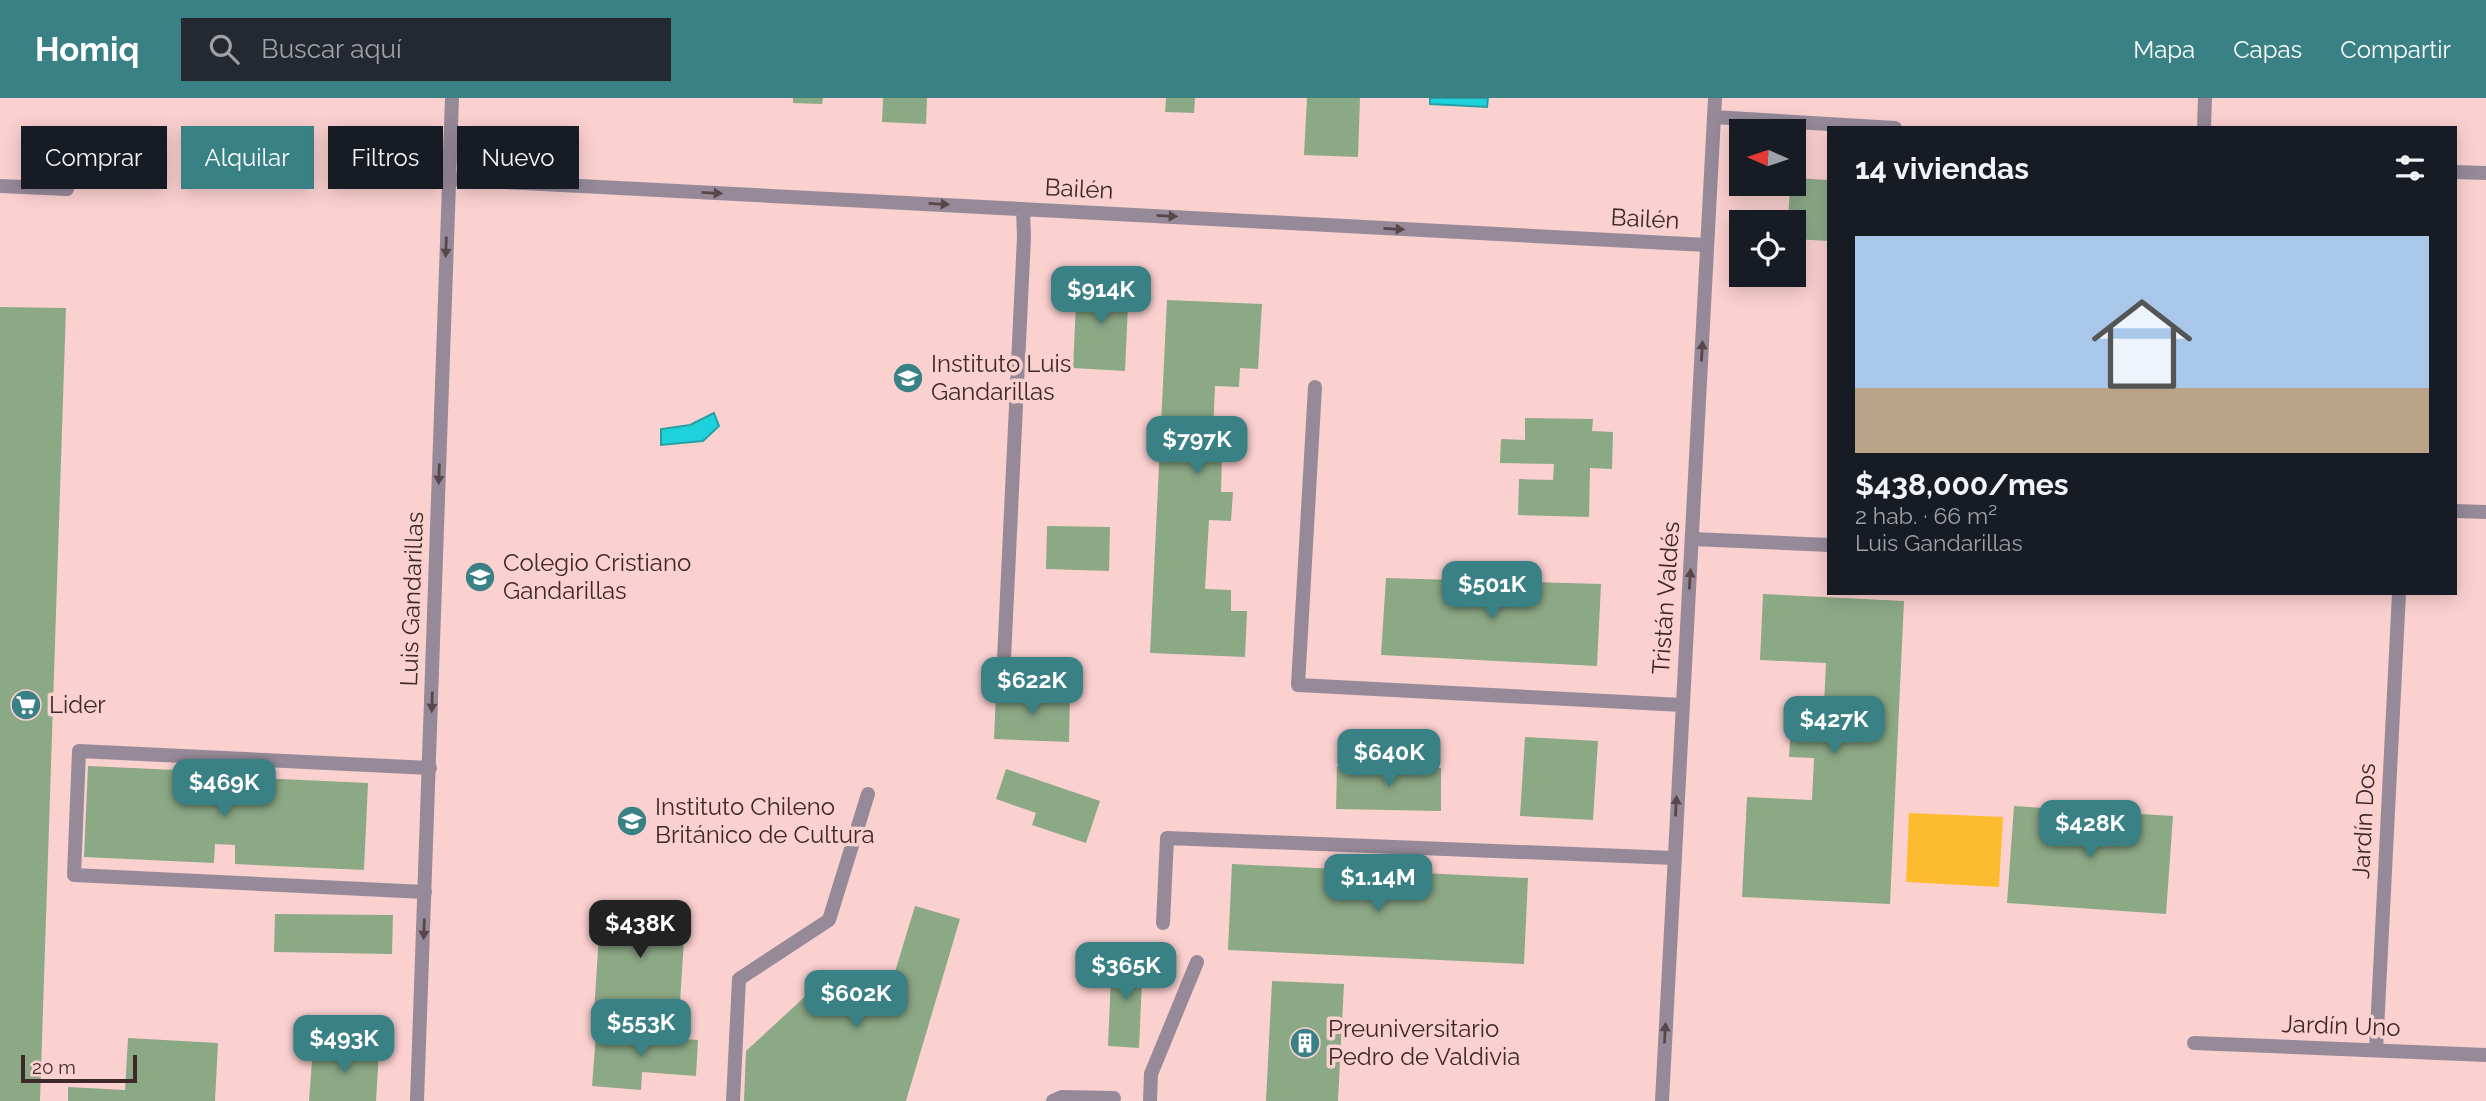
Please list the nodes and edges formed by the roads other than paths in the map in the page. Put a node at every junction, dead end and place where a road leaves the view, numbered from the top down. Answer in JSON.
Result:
{"nodes":[{"id":1,"x":452,"y":98,"type":"edge"},
{"id":2,"x":1715,"y":98,"type":"edge"},
{"id":3,"x":2205,"y":98,"type":"edge"},
{"id":4,"x":1714,"y":117,"type":"junction"},
{"id":5,"x":1862,"y":126,"type":"edge"},
{"id":6,"x":2204,"y":126,"type":"edge"},
{"id":7,"x":2457,"y":172,"type":"edge"},
{"id":8,"x":2486,"y":173,"type":"edge"},
{"id":9,"x":448,"y":179,"type":"junction"},
{"id":10,"x":0,"y":186,"type":"edge"},
{"id":11,"x":21,"y":187,"type":"edge"},
{"id":12,"x":1023,"y":209,"type":"junction"},
{"id":13,"x":1707,"y":245,"type":"junction"},
{"id":14,"x":1315,"y":387,"type":"dead end"},
{"id":15,"x":2457,"y":511,"type":"edge"},
{"id":16,"x":2486,"y":512,"type":"edge"},
{"id":17,"x":1692,"y":539,"type":"junction"},
{"id":18,"x":1827,"y":545,"type":"edge"},
{"id":19,"x":2399,"y":595,"type":"edge"},
{"id":20,"x":1004,"y":659,"type":"dead end"},
{"id":21,"x":1682,"y":705,"type":"junction"},
{"id":22,"x":430,"y":768,"type":"junction"},
{"id":23,"x":868,"y":793,"type":"dead end"},
{"id":24,"x":1674,"y":858,"type":"junction"},
{"id":25,"x":425,"y":892,"type":"junction"},
{"id":26,"x":1163,"y":923,"type":"dead end"},
{"id":27,"x":1196,"y":962,"type":"dead end"},
{"id":28,"x":2194,"y":1043,"type":"dead end"},
{"id":29,"x":2376,"y":1050,"type":"junction"},
{"id":30,"x":2486,"y":1055,"type":"edge"},
{"id":31,"x":1114,"y":1098,"type":"dead end"},
{"id":32,"x":417,"y":1101,"type":"edge"},
{"id":33,"x":733,"y":1101,"type":"edge"},
{"id":34,"x":1053,"y":1101,"type":"edge"},
{"id":35,"x":1150,"y":1101,"type":"edge"},
{"id":36,"x":1662,"y":1101,"type":"edge"}],
"edges":[{"from":1,"to":9,"type":"street","name":"Luis Gandarillas"},
{"from":2,"to":4,"type":"street","name":"Tristán Valdés"},
{"from":3,"to":6,"type":"street"},
{"from":4,"to":5,"type":"street"},
{"from":4,"to":13,"type":"street","name":"Tristán Valdés"},
{"from":7,"to":8,"type":"street"},
{"from":9,"to":12,"type":"street","name":"Bailén","one_way":true},
{"from":9,"to":22,"type":"street","name":"Luis Gandarillas","one_way":true},
{"from":10,"to":11,"type":"street"},
{"from":12,"to":13,"type":"street","name":"Bailén","one_way":true},
{"from":12,"to":20,"type":"street"},
{"from":17,"to":13,"type":"street","name":"Tristán Valdés","one_way":true},
{"from":14,"to":21,"type":"street"},
{"from":15,"to":16,"type":"street"},
{"from":17,"to":18,"type":"street"},
{"from":21,"to":17,"type":"street","name":"Tristán Valdés","one_way":true},
{"from":19,"to":29,"type":"street","name":"Jardín Dos"},
{"from":24,"to":21,"type":"street","name":"Tristán Valdés","one_way":true},
{"from":22,"to":25,"type":"street","name":"Luis Gandarillas"},
{"from":22,"to":25,"type":"street"},
{"from":23,"to":33,"type":"street"},
{"from":24,"to":26,"type":"street"},
{"from":36,"to":24,"type":"street","name":"Tristán Valdés","one_way":true},
{"from":25,"to":32,"type":"street","name":"Luis Gandarillas","one_way":true},
{"from":27,"to":35,"type":"street"},
{"from":28,"to":29,"type":"street","name":"Jardín Uno"},
{"from":29,"to":30,"type":"street","name":"Jardín Uno"},
{"from":31,"to":34,"type":"street"}]}
